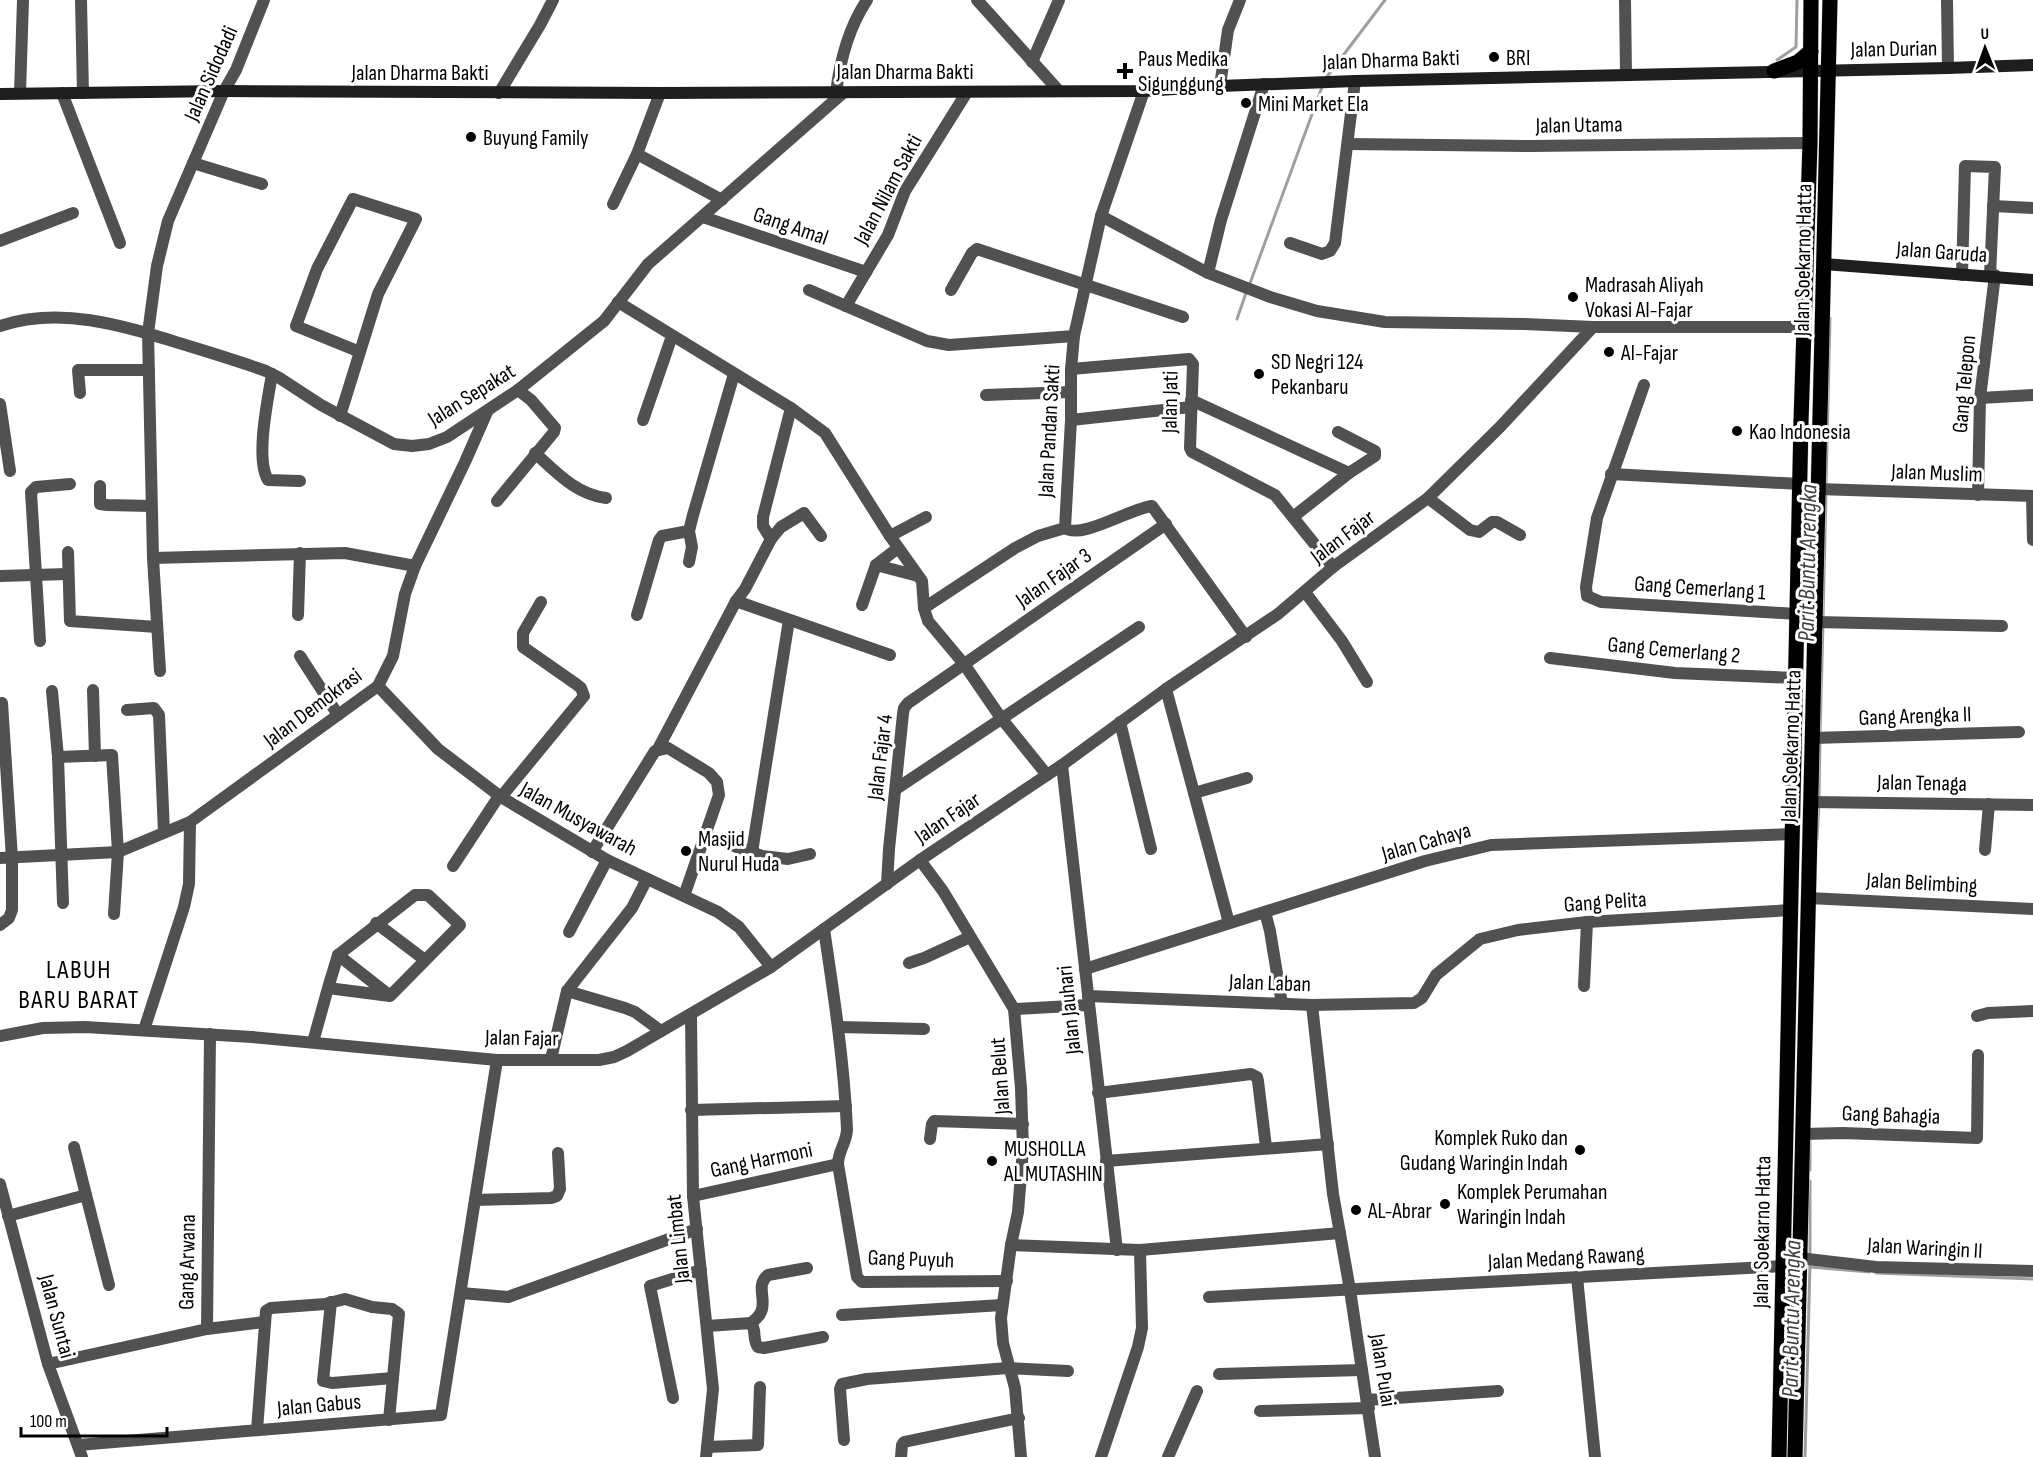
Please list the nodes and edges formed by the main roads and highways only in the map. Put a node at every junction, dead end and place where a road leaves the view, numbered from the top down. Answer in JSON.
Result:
{"nodes":[{"id":1,"x":1811,"y":0,"type":"edge"},
{"id":2,"x":1830,"y":0,"type":"edge"},
{"id":3,"x":1811,"y":51,"type":"junction"},
{"id":4,"x":2033,"y":64,"type":"edge"},
{"id":5,"x":1811,"y":70,"type":"junction"},
{"id":6,"x":1830,"y":70,"type":"junction"},
{"id":7,"x":1774,"y":71,"type":"junction"},
{"id":8,"x":0,"y":94,"type":"edge"},
{"id":9,"x":1826,"y":264,"type":"junction"},
{"id":10,"x":2033,"y":280,"type":"edge"},
{"id":11,"x":1787,"y":1038,"type":"junction"},
{"id":12,"x":1807,"y":1038,"type":"junction"},
{"id":13,"x":1779,"y":1457,"type":"edge"},
{"id":14,"x":1795,"y":1457,"type":"edge"}],
"edges":[{"from":1,"to":3,"type":"main road","name":"Jalan Soekarno Hatta"},
{"from":2,"to":6,"type":"main road","name":"Jalan Soekarno Hatta"},
{"from":3,"to":5,"type":"main road","name":"Jalan Soekarno Hatta"},
{"from":3,"to":7,"type":"main road"},
{"from":4,"to":6,"type":"main road","name":"Jalan Durian"},
{"from":5,"to":6,"type":"main road","name":"Jalan Durian"},
{"from":5,"to":7,"type":"main road","name":"Jalan Dharma Bakti"},
{"from":5,"to":11,"type":"main road","name":"Jalan Soekarno Hatta"},
{"from":6,"to":9,"type":"main road","name":"Jalan Soekarno Hatta"},
{"from":7,"to":8,"type":"main road","name":"Jalan Dharma Bakti"},
{"from":9,"to":10,"type":"main road","name":"Jalan Garuda"},
{"from":9,"to":12,"type":"main road","name":"Jalan Soekarno Hatta"},
{"from":11,"to":12,"type":"main road"},
{"from":11,"to":13,"type":"main road","name":"Jalan Soekarno Hatta"},
{"from":12,"to":14,"type":"main road","name":"Jalan Soekarno Hatta"}]}
